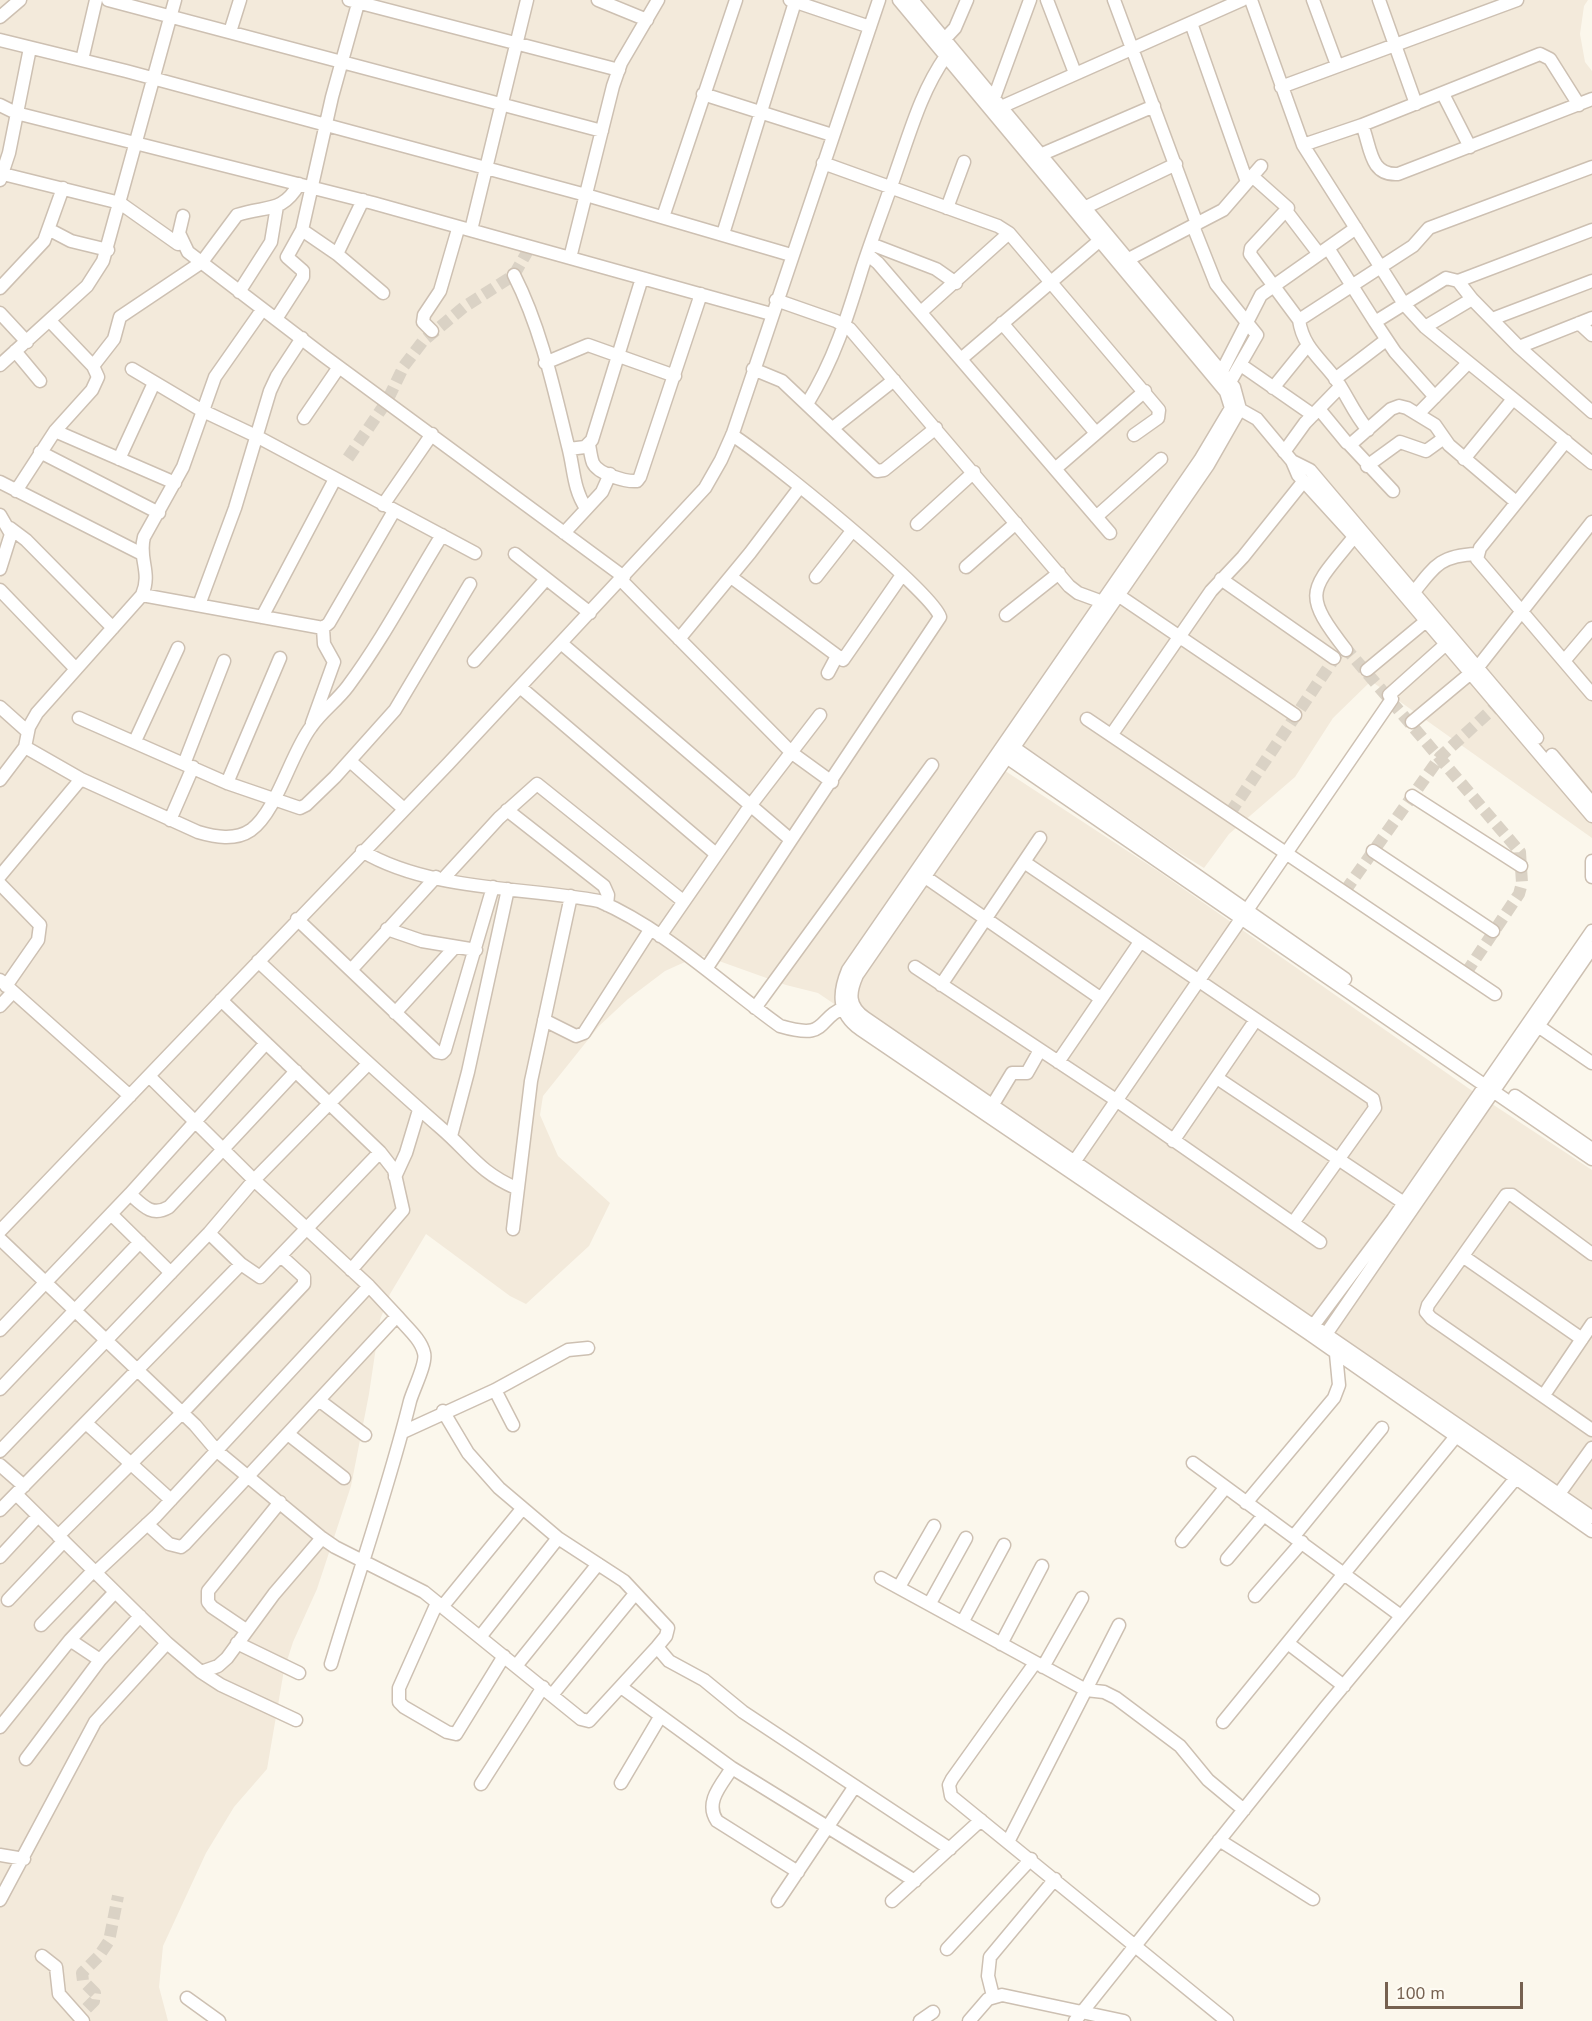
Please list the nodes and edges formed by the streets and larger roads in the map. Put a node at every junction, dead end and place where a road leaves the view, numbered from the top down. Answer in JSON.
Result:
{"nodes":[{"id":1,"x":20,"y":0,"type":"edge"},
{"id":2,"x":96,"y":0,"type":"edge"},
{"id":3,"x":108,"y":0,"type":"edge"},
{"id":4,"x":175,"y":0,"type":"edge"},
{"id":5,"x":240,"y":0,"type":"edge"},
{"id":6,"x":527,"y":0,"type":"edge"},
{"id":7,"x":598,"y":0,"type":"edge"},
{"id":8,"x":658,"y":0,"type":"edge"},
{"id":9,"x":736,"y":0,"type":"edge"},
{"id":10,"x":879,"y":0,"type":"edge"},
{"id":11,"x":900,"y":0,"type":"edge"},
{"id":12,"x":912,"y":0,"type":"edge"},
{"id":13,"x":967,"y":0,"type":"edge"},
{"id":14,"x":1030,"y":0,"type":"edge"},
{"id":15,"x":1047,"y":0,"type":"edge"},
{"id":16,"x":1114,"y":0,"type":"edge"},
{"id":17,"x":1242,"y":0,"type":"edge"},
{"id":18,"x":1251,"y":0,"type":"edge"},
{"id":19,"x":1313,"y":0,"type":"edge"},
{"id":20,"x":1379,"y":0,"type":"edge"},
{"id":21,"x":1517,"y":0,"type":"edge"},
{"id":22,"x":355,"y":1,"type":"edge"},
{"id":23,"x":793,"y":1,"type":"edge"},
{"id":24,"x":171,"y":16,"type":"junction"},
{"id":25,"x":0,"y":17,"type":"edge"},
{"id":26,"x":647,"y":20,"type":"junction"},
{"id":27,"x":1191,"y":23,"type":"junction"},
{"id":28,"x":870,"y":27,"type":"junction"},
{"id":29,"x":230,"y":32,"type":"junction"},
{"id":30,"x":0,"y":40,"type":"edge"},
{"id":31,"x":516,"y":43,"type":"junction"},
{"id":32,"x":1395,"y":45,"type":"junction"},
{"id":33,"x":943,"y":47,"type":"junction"},
{"id":34,"x":30,"y":48,"type":"junction"},
{"id":35,"x":1133,"y":48,"type":"junction"},
{"id":36,"x":82,"y":60,"type":"junction"},
{"id":37,"x":341,"y":63,"type":"junction"},
{"id":38,"x":1337,"y":65,"type":"junction"},
{"id":39,"x":619,"y":70,"type":"junction"},
{"id":40,"x":1075,"y":73,"type":"junction"},
{"id":41,"x":154,"y":78,"type":"junction"},
{"id":42,"x":1281,"y":87,"type":"junction"},
{"id":43,"x":703,"y":94,"type":"junction"},
{"id":44,"x":1443,"y":94,"type":"junction"},
{"id":45,"x":1592,"y":99,"type":"edge"},
{"id":46,"x":998,"y":103,"type":"junction"},
{"id":47,"x":501,"y":104,"type":"junction"},
{"id":48,"x":1416,"y":104,"type":"junction"},
{"id":49,"x":0,"y":105,"type":"edge"},
{"id":50,"x":1579,"y":105,"type":"junction"},
{"id":51,"x":1154,"y":106,"type":"junction"},
{"id":52,"x":760,"y":112,"type":"junction"},
{"id":53,"x":16,"y":113,"type":"junction"},
{"id":54,"x":326,"y":125,"type":"junction"},
{"id":55,"x":1362,"y":125,"type":"junction"},
{"id":56,"x":602,"y":131,"type":"junction"},
{"id":57,"x":832,"y":135,"type":"junction"},
{"id":58,"x":136,"y":143,"type":"junction"},
{"id":59,"x":1303,"y":145,"type":"junction"},
{"id":60,"x":1470,"y":147,"type":"junction"},
{"id":61,"x":1040,"y":155,"type":"junction"},
{"id":62,"x":964,"y":162,"type":"dead end"},
{"id":63,"x":823,"y":163,"type":"junction"},
{"id":64,"x":1176,"y":164,"type":"junction"},
{"id":65,"x":1592,"y":167,"type":"edge"},
{"id":66,"x":485,"y":168,"type":"junction"},
{"id":67,"x":2,"y":169,"type":"edge"},
{"id":68,"x":1253,"y":175,"type":"junction"},
{"id":69,"x":305,"y":185,"type":"junction"},
{"id":70,"x":63,"y":188,"type":"junction"},
{"id":71,"x":891,"y":188,"type":"junction"},
{"id":72,"x":586,"y":195,"type":"junction"},
{"id":73,"x":363,"y":200,"type":"junction"},
{"id":74,"x":120,"y":203,"type":"junction"},
{"id":75,"x":278,"y":206,"type":"junction"},
{"id":76,"x":947,"y":208,"type":"junction"},
{"id":77,"x":1084,"y":208,"type":"junction"},
{"id":78,"x":1287,"y":212,"type":"junction"},
{"id":79,"x":183,"y":216,"type":"dead end"},
{"id":80,"x":663,"y":217,"type":"junction"},
{"id":81,"x":1195,"y":225,"type":"junction"},
{"id":82,"x":1356,"y":228,"type":"junction"},
{"id":83,"x":458,"y":229,"type":"junction"},
{"id":84,"x":50,"y":230,"type":"junction"},
{"id":85,"x":302,"y":230,"type":"junction"},
{"id":86,"x":471,"y":230,"type":"junction"},
{"id":87,"x":1592,"y":230,"type":"edge"},
{"id":88,"x":1009,"y":233,"type":"junction"},
{"id":89,"x":723,"y":234,"type":"junction"},
{"id":90,"x":1099,"y":241,"type":"junction"},
{"id":91,"x":178,"y":244,"type":"dead end"},
{"id":92,"x":869,"y":249,"type":"junction"},
{"id":93,"x":108,"y":250,"type":"junction"},
{"id":94,"x":1324,"y":251,"type":"junction"},
{"id":95,"x":338,"y":254,"type":"junction"},
{"id":96,"x":791,"y":255,"type":"junction"},
{"id":97,"x":570,"y":258,"type":"junction"},
{"id":98,"x":202,"y":262,"type":"junction"},
{"id":99,"x":1123,"y":262,"type":"junction"},
{"id":100,"x":1381,"y":266,"type":"junction"},
{"id":101,"x":514,"y":275,"type":"dead end"},
{"id":102,"x":642,"y":278,"type":"junction"},
{"id":103,"x":1051,"y":280,"type":"junction"},
{"id":104,"x":1458,"y":280,"type":"junction"},
{"id":105,"x":1592,"y":281,"type":"edge"},
{"id":106,"x":956,"y":283,"type":"junction"},
{"id":107,"x":1272,"y":285,"type":"junction"},
{"id":108,"x":1353,"y":285,"type":"junction"},
{"id":109,"x":0,"y":288,"type":"edge"},
{"id":110,"x":239,"y":292,"type":"junction"},
{"id":111,"x":382,"y":292,"type":"dead end"},
{"id":112,"x":701,"y":294,"type":"junction"},
{"id":113,"x":1472,"y":299,"type":"junction"},
{"id":114,"x":776,"y":300,"type":"junction"},
{"id":115,"x":1404,"y":304,"type":"junction"},
{"id":116,"x":262,"y":310,"type":"junction"},
{"id":117,"x":921,"y":312,"type":"junction"},
{"id":118,"x":0,"y":313,"type":"edge"},
{"id":119,"x":771,"y":314,"type":"junction"},
{"id":120,"x":1592,"y":318,"type":"edge"},
{"id":121,"x":276,"y":320,"type":"junction"},
{"id":122,"x":1246,"y":320,"type":"junction"},
{"id":123,"x":1299,"y":320,"type":"junction"},
{"id":124,"x":1492,"y":320,"type":"junction"},
{"id":125,"x":50,"y":321,"type":"junction"},
{"id":126,"x":1375,"y":322,"type":"junction"},
{"id":127,"x":1002,"y":323,"type":"junction"},
{"id":128,"x":1579,"y":323,"type":"junction"},
{"id":129,"x":846,"y":327,"type":"junction"},
{"id":130,"x":1425,"y":327,"type":"junction"},
{"id":131,"x":432,"y":331,"type":"dead end"},
{"id":132,"x":1592,"y":335,"type":"edge"},
{"id":133,"x":302,"y":338,"type":"junction"},
{"id":134,"x":1386,"y":340,"type":"junction"},
{"id":135,"x":27,"y":342,"type":"junction"},
{"id":136,"x":1307,"y":346,"type":"junction"},
{"id":137,"x":1519,"y":347,"type":"junction"},
{"id":138,"x":15,"y":351,"type":"junction"},
{"id":139,"x":618,"y":358,"type":"junction"},
{"id":140,"x":961,"y":358,"type":"junction"},
{"id":141,"x":545,"y":363,"type":"junction"},
{"id":142,"x":1468,"y":363,"type":"junction"},
{"id":143,"x":0,"y":365,"type":"edge"},
{"id":144,"x":1241,"y":365,"type":"junction"},
{"id":145,"x":93,"y":366,"type":"junction"},
{"id":146,"x":339,"y":367,"type":"junction"},
{"id":147,"x":132,"y":369,"type":"dead end"},
{"id":148,"x":753,"y":369,"type":"junction"},
{"id":149,"x":675,"y":376,"type":"junction"},
{"id":150,"x":1223,"y":379,"type":"junction"},
{"id":151,"x":894,"y":380,"type":"junction"},
{"id":152,"x":40,"y":381,"type":"dead end"},
{"id":153,"x":153,"y":383,"type":"junction"},
{"id":154,"x":1338,"y":383,"type":"junction"},
{"id":155,"x":1273,"y":388,"type":"junction"},
{"id":156,"x":1145,"y":391,"type":"junction"},
{"id":157,"x":1435,"y":397,"type":"junction"},
{"id":158,"x":1513,"y":399,"type":"junction"},
{"id":159,"x":807,"y":404,"type":"junction"},
{"id":160,"x":1235,"y":406,"type":"junction"},
{"id":161,"x":201,"y":410,"type":"junction"},
{"id":162,"x":1316,"y":412,"type":"junction"},
{"id":163,"x":1592,"y":412,"type":"edge"},
{"id":164,"x":1418,"y":414,"type":"junction"},
{"id":165,"x":304,"y":418,"type":"dead end"},
{"id":166,"x":833,"y":428,"type":"junction"},
{"id":167,"x":936,"y":428,"type":"junction"},
{"id":168,"x":1368,"y":430,"type":"junction"},
{"id":169,"x":55,"y":431,"type":"junction"},
{"id":170,"x":1096,"y":433,"type":"junction"},
{"id":171,"x":432,"y":434,"type":"junction"},
{"id":172,"x":732,"y":435,"type":"junction"},
{"id":173,"x":1134,"y":435,"type":"dead end"},
{"id":174,"x":256,"y":436,"type":"junction"},
{"id":175,"x":1444,"y":438,"type":"junction"},
{"id":176,"x":1566,"y":441,"type":"junction"},
{"id":177,"x":589,"y":444,"type":"junction"},
{"id":178,"x":1348,"y":444,"type":"junction"},
{"id":179,"x":569,"y":449,"type":"junction"},
{"id":180,"x":40,"y":452,"type":"junction"},
{"id":181,"x":1288,"y":457,"type":"junction"},
{"id":182,"x":119,"y":459,"type":"junction"},
{"id":183,"x":1161,"y":459,"type":"dead end"},
{"id":184,"x":1464,"y":459,"type":"junction"},
{"id":185,"x":1592,"y":463,"type":"edge"},
{"id":186,"x":1367,"y":466,"type":"junction"},
{"id":187,"x":1055,"y":469,"type":"junction"},
{"id":188,"x":974,"y":472,"type":"junction"},
{"id":189,"x":610,"y":474,"type":"junction"},
{"id":190,"x":335,"y":479,"type":"junction"},
{"id":191,"x":0,"y":482,"type":"edge"},
{"id":192,"x":1303,"y":482,"type":"junction"},
{"id":193,"x":175,"y":483,"type":"junction"},
{"id":194,"x":800,"y":487,"type":"junction"},
{"id":195,"x":16,"y":490,"type":"junction"},
{"id":196,"x":1393,"y":491,"type":"dead end"},
{"id":197,"x":1516,"y":502,"type":"junction"},
{"id":198,"x":388,"y":508,"type":"junction"},
{"id":199,"x":586,"y":508,"type":"junction"},
{"id":200,"x":159,"y":513,"type":"junction"},
{"id":201,"x":0,"y":514,"type":"edge"},
{"id":202,"x":1096,"y":517,"type":"junction"},
{"id":203,"x":1592,"y":522,"type":"edge"},
{"id":204,"x":1016,"y":523,"type":"junction"},
{"id":205,"x":917,"y":524,"type":"dead end"},
{"id":206,"x":10,"y":528,"type":"junction"},
{"id":207,"x":852,"y":531,"type":"junction"},
{"id":208,"x":564,"y":533,"type":"junction"},
{"id":209,"x":1110,"y":533,"type":"dead end"},
{"id":210,"x":442,"y":534,"type":"junction"},
{"id":211,"x":1354,"y":537,"type":"junction"},
{"id":212,"x":475,"y":553,"type":"dead end"},
{"id":213,"x":142,"y":554,"type":"junction"},
{"id":214,"x":515,"y":554,"type":"dead end"},
{"id":215,"x":1477,"y":554,"type":"junction"},
{"id":216,"x":966,"y":567,"type":"dead end"},
{"id":217,"x":0,"y":569,"type":"edge"},
{"id":218,"x":1059,"y":573,"type":"junction"},
{"id":219,"x":902,"y":575,"type":"junction"},
{"id":220,"x":731,"y":577,"type":"junction"},
{"id":221,"x":816,"y":577,"type":"dead end"},
{"id":222,"x":622,"y":578,"type":"junction"},
{"id":223,"x":546,"y":579,"type":"junction"},
{"id":224,"x":1221,"y":579,"type":"junction"},
{"id":225,"x":470,"y":584,"type":"dead end"},
{"id":226,"x":0,"y":590,"type":"edge"},
{"id":227,"x":1414,"y":592,"type":"junction"},
{"id":228,"x":142,"y":595,"type":"junction"},
{"id":229,"x":1111,"y":598,"type":"junction"},
{"id":230,"x":199,"y":605,"type":"junction"},
{"id":231,"x":1521,"y":612,"type":"junction"},
{"id":232,"x":590,"y":613,"type":"junction"},
{"id":233,"x":1006,"y":615,"type":"dead end"},
{"id":234,"x":262,"y":617,"type":"junction"},
{"id":235,"x":1426,"y":621,"type":"junction"},
{"id":236,"x":113,"y":628,"type":"junction"},
{"id":237,"x":323,"y":628,"type":"junction"},
{"id":238,"x":1592,"y":628,"type":"edge"},
{"id":239,"x":1179,"y":635,"type":"junction"},
{"id":240,"x":679,"y":639,"type":"junction"},
{"id":241,"x":561,"y":643,"type":"junction"},
{"id":242,"x":1446,"y":644,"type":"junction"},
{"id":243,"x":178,"y":648,"type":"dead end"},
{"id":244,"x":1346,"y":650,"type":"dead end"},
{"id":245,"x":837,"y":656,"type":"junction"},
{"id":246,"x":280,"y":658,"type":"dead end"},
{"id":247,"x":1334,"y":658,"type":"dead end"},
{"id":248,"x":224,"y":661,"type":"dead end"},
{"id":249,"x":474,"y":661,"type":"dead end"},
{"id":250,"x":1564,"y":662,"type":"junction"},
{"id":251,"x":76,"y":669,"type":"junction"},
{"id":252,"x":1367,"y":670,"type":"dead end"},
{"id":253,"x":1474,"y":670,"type":"junction"},
{"id":254,"x":828,"y":673,"type":"dead end"},
{"id":255,"x":520,"y":687,"type":"junction"},
{"id":256,"x":1592,"y":694,"type":"edge"},
{"id":257,"x":0,"y":707,"type":"edge"},
{"id":258,"x":820,"y":715,"type":"dead end"},
{"id":259,"x":1295,"y":715,"type":"dead end"},
{"id":260,"x":79,"y":718,"type":"dead end"},
{"id":261,"x":1087,"y":719,"type":"dead end"},
{"id":262,"x":1412,"y":723,"type":"dead end"},
{"id":263,"x":310,"y":727,"type":"junction"},
{"id":264,"x":28,"y":732,"type":"junction"},
{"id":265,"x":1112,"y":734,"type":"junction"},
{"id":266,"x":135,"y":741,"type":"junction"},
{"id":267,"x":25,"y":747,"type":"junction"},
{"id":268,"x":1007,"y":750,"type":"junction"},
{"id":269,"x":792,"y":753,"type":"junction"},
{"id":270,"x":350,"y":761,"type":"junction"},
{"id":271,"x":189,"y":765,"type":"junction"},
{"id":272,"x":932,"y":765,"type":"dead end"},
{"id":273,"x":81,"y":779,"type":"junction"},
{"id":274,"x":0,"y":780,"type":"edge"},
{"id":275,"x":832,"y":782,"type":"junction"},
{"id":276,"x":227,"y":783,"type":"junction"},
{"id":277,"x":1412,"y":796,"type":"dead end"},
{"id":278,"x":273,"y":800,"type":"junction"},
{"id":279,"x":1592,"y":803,"type":"edge"},
{"id":280,"x":750,"y":806,"type":"junction"},
{"id":281,"x":404,"y":808,"type":"junction"},
{"id":282,"x":507,"y":810,"type":"junction"},
{"id":283,"x":1592,"y":816,"type":"edge"},
{"id":284,"x":170,"y":820,"type":"junction"},
{"id":285,"x":1040,"y":838,"type":"dead end"},
{"id":286,"x":791,"y":840,"type":"junction"},
{"id":287,"x":1373,"y":850,"type":"dead end"},
{"id":288,"x":362,"y":851,"type":"junction"},
{"id":289,"x":1288,"y":852,"type":"junction"},
{"id":290,"x":716,"y":854,"type":"junction"},
{"id":291,"x":1592,"y":861,"type":"edge"},
{"id":292,"x":1024,"y":862,"type":"junction"},
{"id":293,"x":1521,"y":866,"type":"dead end"},
{"id":294,"x":922,"y":875,"type":"junction"},
{"id":295,"x":0,"y":876,"type":"edge"},
{"id":296,"x":1592,"y":877,"type":"edge"},
{"id":297,"x":440,"y":878,"type":"junction"},
{"id":298,"x":0,"y":884,"type":"edge"},
{"id":299,"x":493,"y":887,"type":"junction"},
{"id":300,"x":508,"y":889,"type":"junction"},
{"id":301,"x":571,"y":896,"type":"junction"},
{"id":302,"x":683,"y":902,"type":"junction"},
{"id":303,"x":607,"y":905,"type":"junction"},
{"id":304,"x":1244,"y":915,"type":"junction"},
{"id":305,"x":986,"y":918,"type":"junction"},
{"id":306,"x":297,"y":919,"type":"junction"},
{"id":307,"x":387,"y":929,"type":"junction"},
{"id":308,"x":1592,"y":930,"type":"edge"},
{"id":309,"x":1493,"y":931,"type":"dead end"},
{"id":310,"x":655,"y":933,"type":"junction"},
{"id":311,"x":1140,"y":942,"type":"junction"},
{"id":312,"x":455,"y":947,"type":"junction"},
{"id":313,"x":1592,"y":948,"type":"edge"},
{"id":314,"x":476,"y":950,"type":"junction"},
{"id":315,"x":258,"y":961,"type":"junction"},
{"id":316,"x":915,"y":968,"type":"dead end"},
{"id":317,"x":706,"y":969,"type":"junction"},
{"id":318,"x":351,"y":970,"type":"junction"},
{"id":319,"x":1200,"y":980,"type":"junction"},
{"id":320,"x":941,"y":985,"type":"junction"},
{"id":321,"x":6,"y":986,"type":"edge"},
{"id":322,"x":1495,"y":994,"type":"dead end"},
{"id":323,"x":1100,"y":998,"type":"junction"},
{"id":324,"x":221,"y":1000,"type":"junction"},
{"id":325,"x":0,"y":1006,"type":"edge"},
{"id":326,"x":847,"y":1006,"type":"junction"},
{"id":327,"x":755,"y":1008,"type":"junction"},
{"id":328,"x":395,"y":1014,"type":"junction"},
{"id":329,"x":544,"y":1020,"type":"junction"},
{"id":330,"x":1255,"y":1021,"type":"junction"},
{"id":331,"x":1538,"y":1026,"type":"junction"},
{"id":332,"x":266,"y":1043,"type":"junction"},
{"id":333,"x":1040,"y":1050,"type":"junction"},
{"id":334,"x":1058,"y":1062,"type":"junction"},
{"id":335,"x":1592,"y":1063,"type":"edge"},
{"id":336,"x":368,"y":1064,"type":"junction"},
{"id":337,"x":296,"y":1071,"type":"junction"},
{"id":338,"x":149,"y":1077,"type":"junction"},
{"id":339,"x":1217,"y":1078,"type":"junction"},
{"id":340,"x":1492,"y":1085,"type":"junction"},
{"id":341,"x":130,"y":1096,"type":"junction"},
{"id":342,"x":1116,"y":1100,"type":"junction"},
{"id":343,"x":329,"y":1102,"type":"junction"},
{"id":344,"x":992,"y":1106,"type":"junction"},
{"id":345,"x":424,"y":1114,"type":"junction"},
{"id":346,"x":193,"y":1121,"type":"junction"},
{"id":347,"x":451,"y":1136,"type":"junction"},
{"id":348,"x":1173,"y":1141,"type":"junction"},
{"id":349,"x":1592,"y":1149,"type":"edge"},
{"id":350,"x":224,"y":1150,"type":"junction"},
{"id":351,"x":380,"y":1152,"type":"junction"},
{"id":352,"x":1592,"y":1159,"type":"edge"},
{"id":353,"x":1340,"y":1160,"type":"junction"},
{"id":354,"x":1071,"y":1166,"type":"junction"},
{"id":355,"x":395,"y":1177,"type":"junction"},
{"id":356,"x":254,"y":1180,"type":"junction"},
{"id":357,"x":516,"y":1188,"type":"junction"},
{"id":358,"x":130,"y":1194,"type":"junction"},
{"id":359,"x":1404,"y":1203,"type":"junction"},
{"id":360,"x":111,"y":1214,"type":"junction"},
{"id":361,"x":1293,"y":1223,"type":"junction"},
{"id":362,"x":513,"y":1228,"type":"dead end"},
{"id":363,"x":307,"y":1229,"type":"junction"},
{"id":364,"x":0,"y":1231,"type":"edge"},
{"id":365,"x":209,"y":1233,"type":"junction"},
{"id":366,"x":0,"y":1239,"type":"edge"},
{"id":367,"x":140,"y":1242,"type":"junction"},
{"id":368,"x":1320,"y":1242,"type":"dead end"},
{"id":369,"x":1592,"y":1254,"type":"edge"},
{"id":370,"x":281,"y":1256,"type":"junction"},
{"id":371,"x":1464,"y":1257,"type":"junction"},
{"id":372,"x":241,"y":1264,"type":"junction"},
{"id":373,"x":351,"y":1270,"type":"junction"},
{"id":374,"x":171,"y":1273,"type":"junction"},
{"id":375,"x":45,"y":1282,"type":"junction"},
{"id":376,"x":369,"y":1286,"type":"junction"},
{"id":377,"x":76,"y":1311,"type":"junction"},
{"id":378,"x":400,"y":1320,"type":"junction"},
{"id":379,"x":1592,"y":1324,"type":"edge"},
{"id":380,"x":1310,"y":1329,"type":"junction"},
{"id":381,"x":0,"y":1330,"type":"edge"},
{"id":382,"x":1323,"y":1338,"type":"junction"},
{"id":383,"x":1582,"y":1339,"type":"junction"},
{"id":384,"x":107,"y":1340,"type":"junction"},
{"id":385,"x":588,"y":1348,"type":"dead end"},
{"id":386,"x":1339,"y":1349,"type":"junction"},
{"id":387,"x":138,"y":1370,"type":"junction"},
{"id":388,"x":0,"y":1389,"type":"edge"},
{"id":389,"x":495,"y":1390,"type":"junction"},
{"id":390,"x":1544,"y":1395,"type":"junction"},
{"id":391,"x":320,"y":1401,"type":"junction"},
{"id":392,"x":183,"y":1412,"type":"junction"},
{"id":393,"x":443,"y":1412,"type":"junction"},
{"id":394,"x":86,"y":1423,"type":"junction"},
{"id":395,"x":513,"y":1425,"type":"dead end"},
{"id":396,"x":1382,"y":1428,"type":"dead end"},
{"id":397,"x":1592,"y":1430,"type":"edge"},
{"id":398,"x":403,"y":1432,"type":"junction"},
{"id":399,"x":288,"y":1434,"type":"junction"},
{"id":400,"x":365,"y":1436,"type":"dead end"},
{"id":401,"x":1457,"y":1436,"type":"junction"},
{"id":402,"x":1592,"y":1448,"type":"edge"},
{"id":403,"x":217,"y":1450,"type":"junction"},
{"id":404,"x":0,"y":1451,"type":"edge"},
{"id":405,"x":1193,"y":1463,"type":"dead end"},
{"id":406,"x":0,"y":1464,"type":"edge"},
{"id":407,"x":131,"y":1464,"type":"junction"},
{"id":408,"x":1520,"y":1473,"type":"junction"},
{"id":409,"x":247,"y":1475,"type":"junction"},
{"id":410,"x":344,"y":1478,"type":"dead end"},
{"id":411,"x":1225,"y":1488,"type":"junction"},
{"id":412,"x":20,"y":1490,"type":"junction"},
{"id":413,"x":1556,"y":1498,"type":"junction"},
{"id":414,"x":171,"y":1500,"type":"junction"},
{"id":415,"x":280,"y":1502,"type":"junction"},
{"id":416,"x":1246,"y":1503,"type":"junction"},
{"id":417,"x":522,"y":1509,"type":"junction"},
{"id":418,"x":0,"y":1510,"type":"edge"},
{"id":419,"x":1264,"y":1515,"type":"junction"},
{"id":420,"x":38,"y":1516,"type":"junction"},
{"id":421,"x":1592,"y":1517,"type":"edge"},
{"id":422,"x":147,"y":1524,"type":"junction"},
{"id":423,"x":934,"y":1526,"type":"dead end"},
{"id":424,"x":1592,"y":1531,"type":"edge"},
{"id":425,"x":61,"y":1538,"type":"junction"},
{"id":426,"x":322,"y":1538,"type":"junction"},
{"id":427,"x":558,"y":1538,"type":"junction"},
{"id":428,"x":966,"y":1538,"type":"dead end"},
{"id":429,"x":1298,"y":1539,"type":"junction"},
{"id":430,"x":1182,"y":1541,"type":"dead end"},
{"id":431,"x":1004,"y":1545,"type":"dead end"},
{"id":432,"x":0,"y":1557,"type":"edge"},
{"id":433,"x":1227,"y":1559,"type":"dead end"},
{"id":434,"x":362,"y":1560,"type":"junction"},
{"id":435,"x":598,"y":1563,"type":"junction"},
{"id":436,"x":1042,"y":1566,"type":"dead end"},
{"id":437,"x":95,"y":1571,"type":"junction"},
{"id":438,"x":1346,"y":1573,"type":"junction"},
{"id":439,"x":881,"y":1578,"type":"dead end"},
{"id":440,"x":899,"y":1587,"type":"junction"},
{"id":441,"x":115,"y":1592,"type":"junction"},
{"id":442,"x":634,"y":1595,"type":"junction"},
{"id":443,"x":1255,"y":1596,"type":"dead end"},
{"id":444,"x":1082,"y":1598,"type":"dead end"},
{"id":445,"x":8,"y":1600,"type":"dead end"},
{"id":446,"x":930,"y":1603,"type":"junction"},
{"id":447,"x":439,"y":1605,"type":"junction"},
{"id":448,"x":140,"y":1616,"type":"junction"},
{"id":449,"x":1401,"y":1616,"type":"junction"},
{"id":450,"x":963,"y":1621,"type":"junction"},
{"id":451,"x":41,"y":1625,"type":"dead end"},
{"id":452,"x":1119,"y":1625,"type":"dead end"},
{"id":453,"x":246,"y":1630,"type":"junction"},
{"id":454,"x":480,"y":1637,"type":"junction"},
{"id":455,"x":70,"y":1640,"type":"junction"},
{"id":456,"x":167,"y":1643,"type":"junction"},
{"id":457,"x":237,"y":1643,"type":"junction"},
{"id":458,"x":1001,"y":1644,"type":"junction"},
{"id":459,"x":1289,"y":1644,"type":"junction"},
{"id":460,"x":657,"y":1647,"type":"junction"},
{"id":461,"x":504,"y":1656,"type":"junction"},
{"id":462,"x":100,"y":1660,"type":"junction"},
{"id":463,"x":331,"y":1664,"type":"dead end"},
{"id":464,"x":516,"y":1665,"type":"junction"},
{"id":465,"x":1039,"y":1665,"type":"junction"},
{"id":466,"x":201,"y":1672,"type":"junction"},
{"id":467,"x":299,"y":1673,"type":"dead end"},
{"id":468,"x":1344,"y":1686,"type":"junction"},
{"id":469,"x":621,"y":1687,"type":"junction"},
{"id":470,"x":1086,"y":1690,"type":"junction"},
{"id":471,"x":548,"y":1691,"type":"junction"},
{"id":472,"x":660,"y":1717,"type":"junction"},
{"id":473,"x":296,"y":1720,"type":"dead end"},
{"id":474,"x":1223,"y":1722,"type":"dead end"},
{"id":475,"x":0,"y":1727,"type":"edge"},
{"id":476,"x":26,"y":1759,"type":"dead end"},
{"id":477,"x":732,"y":1768,"type":"junction"},
{"id":478,"x":621,"y":1783,"type":"dead end"},
{"id":479,"x":481,"y":1784,"type":"dead end"},
{"id":480,"x":855,"y":1786,"type":"junction"},
{"id":481,"x":1244,"y":1810,"type":"junction"},
{"id":482,"x":981,"y":1820,"type":"junction"},
{"id":483,"x":827,"y":1828,"type":"junction"},
{"id":484,"x":1009,"y":1840,"type":"junction"},
{"id":485,"x":1219,"y":1840,"type":"junction"},
{"id":486,"x":950,"y":1849,"type":"junction"},
{"id":487,"x":0,"y":1855,"type":"edge"},
{"id":488,"x":24,"y":1859,"type":"junction"},
{"id":489,"x":1031,"y":1859,"type":"junction"},
{"id":490,"x":798,"y":1872,"type":"junction"},
{"id":491,"x":1055,"y":1879,"type":"junction"},
{"id":492,"x":915,"y":1881,"type":"junction"},
{"id":493,"x":1313,"y":1899,"type":"dead end"},
{"id":494,"x":0,"y":1900,"type":"edge"},
{"id":495,"x":778,"y":1900,"type":"dead end"},
{"id":496,"x":892,"y":1901,"type":"dead end"},
{"id":497,"x":1134,"y":1945,"type":"junction"},
{"id":498,"x":947,"y":1948,"type":"dead end"},
{"id":499,"x":42,"y":1956,"type":"dead end"},
{"id":500,"x":993,"y":1995,"type":"junction"},
{"id":501,"x":187,"y":1998,"type":"dead end"},
{"id":502,"x":1084,"y":2010,"type":"junction"},
{"id":503,"x":933,"y":2012,"type":"dead end"},
{"id":504,"x":204,"y":2016,"type":"edge"},
{"id":505,"x":1225,"y":2020,"type":"edge"},
{"id":506,"x":83,"y":2021,"type":"edge"},
{"id":507,"x":219,"y":2021,"type":"edge"},
{"id":508,"x":920,"y":2021,"type":"edge"},
{"id":509,"x":969,"y":2021,"type":"edge"},
{"id":510,"x":1075,"y":2021,"type":"edge"},
{"id":511,"x":1124,"y":2021,"type":"edge"}],
"edges":[{"from":1,"to":25,"type":"street"},
{"from":2,"to":36,"type":"street"},
{"from":3,"to":24,"type":"street"},
{"from":4,"to":24,"type":"street"},
{"from":5,"to":29,"type":"street"},
{"from":6,"to":31,"type":"street"},
{"from":7,"to":26,"type":"street"},
{"from":8,"to":26,"type":"street"},
{"from":9,"to":43,"type":"street"},
{"from":10,"to":28,"type":"street"},
{"from":11,"to":33,"type":"street"},
{"from":12,"to":33,"type":"street"},
{"from":13,"to":33,"type":"street"},
{"from":14,"to":46,"type":"street"},
{"from":15,"to":40,"type":"street"},
{"from":16,"to":35,"type":"street"},
{"from":17,"to":27,"type":"street"},
{"from":18,"to":42,"type":"street"},
{"from":19,"to":38,"type":"street"},
{"from":20,"to":32,"type":"street"},
{"from":21,"to":32,"type":"street"},
{"from":22,"to":31,"type":"street"},
{"from":22,"to":37,"type":"street"},
{"from":23,"to":28,"type":"street"},
{"from":23,"to":52,"type":"street"},
{"from":24,"to":29,"type":"street"},
{"from":24,"to":41,"type":"street"},
{"from":26,"to":39,"type":"street"},
{"from":27,"to":35,"type":"street"},
{"from":27,"to":68,"type":"street"},
{"from":28,"to":57,"type":"street"},
{"from":29,"to":37,"type":"street"},
{"from":30,"to":34,"type":"street"},
{"from":31,"to":39,"type":"street"},
{"from":31,"to":47,"type":"street"},
{"from":32,"to":38,"type":"street"},
{"from":32,"to":48,"type":"street"},
{"from":33,"to":46,"type":"street"},
{"from":33,"to":71,"type":"street"},
{"from":33,"to":90,"type":"street"},
{"from":34,"to":36,"type":"street"},
{"from":34,"to":53,"type":"street"},
{"from":35,"to":40,"type":"street"},
{"from":35,"to":51,"type":"street"},
{"from":36,"to":41,"type":"street"},
{"from":37,"to":47,"type":"street"},
{"from":37,"to":54,"type":"street"},
{"from":38,"to":42,"type":"street"},
{"from":39,"to":56,"type":"street"},
{"from":40,"to":46,"type":"street"},
{"from":41,"to":54,"type":"street"},
{"from":41,"to":58,"type":"street"},
{"from":42,"to":59,"type":"street"},
{"from":43,"to":52,"type":"street"},
{"from":43,"to":80,"type":"street"},
{"from":44,"to":48,"type":"street"},
{"from":44,"to":50,"type":"street"},
{"from":44,"to":60,"type":"street"},
{"from":45,"to":50,"type":"street"},
{"from":46,"to":61,"type":"street"},
{"from":47,"to":56,"type":"street"},
{"from":47,"to":66,"type":"street"},
{"from":48,"to":55,"type":"street"},
{"from":49,"to":53,"type":"street"},
{"from":50,"to":60,"type":"street"},
{"from":51,"to":61,"type":"street"},
{"from":51,"to":64,"type":"street"},
{"from":52,"to":57,"type":"street"},
{"from":52,"to":89,"type":"street"},
{"from":53,"to":58,"type":"street"},
{"from":53,"to":67,"type":"street"},
{"from":54,"to":66,"type":"street"},
{"from":54,"to":69,"type":"street"},
{"from":55,"to":59,"type":"street"},
{"from":55,"to":60,"type":"street"},
{"from":56,"to":72,"type":"street"},
{"from":57,"to":63,"type":"street"},
{"from":58,"to":69,"type":"street"},
{"from":58,"to":74,"type":"street"},
{"from":59,"to":82,"type":"street"},
{"from":61,"to":77,"type":"street"},
{"from":62,"to":76,"type":"street"},
{"from":63,"to":71,"type":"street"},
{"from":63,"to":96,"type":"street"},
{"from":64,"to":77,"type":"street"},
{"from":64,"to":81,"type":"street"},
{"from":65,"to":100,"type":"street"},
{"from":66,"to":72,"type":"street"},
{"from":66,"to":86,"type":"street"},
{"from":67,"to":70,"type":"street"},
{"from":68,"to":78,"type":"street"},
{"from":68,"to":81,"type":"street"},
{"from":69,"to":73,"type":"street"},
{"from":69,"to":75,"type":"street"},
{"from":69,"to":85,"type":"street"},
{"from":70,"to":74,"type":"street"},
{"from":70,"to":84,"type":"street"},
{"from":71,"to":76,"type":"street"},
{"from":71,"to":92,"type":"street"},
{"from":72,"to":80,"type":"street"},
{"from":72,"to":97,"type":"street"},
{"from":73,"to":83,"type":"street"},
{"from":73,"to":95,"type":"street"},
{"from":74,"to":91,"type":"street"},
{"from":74,"to":93,"type":"street"},
{"from":75,"to":98,"type":"street"},
{"from":75,"to":110,"type":"street"},
{"from":76,"to":88,"type":"street"},
{"from":77,"to":99,"type":"street"},
{"from":78,"to":94,"type":"street"},
{"from":78,"to":107,"type":"street"},
{"from":79,"to":98,"type":"street"},
{"from":80,"to":89,"type":"street"},
{"from":81,"to":99,"type":"street"},
{"from":81,"to":122,"type":"street"},
{"from":82,"to":94,"type":"street"},
{"from":82,"to":100,"type":"street"},
{"from":83,"to":86,"type":"street"},
{"from":83,"to":131,"type":"street"},
{"from":84,"to":93,"type":"street"},
{"from":84,"to":109,"type":"street"},
{"from":85,"to":95,"type":"street"},
{"from":85,"to":121,"type":"street"},
{"from":86,"to":97,"type":"street"},
{"from":87,"to":104,"type":"street"},
{"from":88,"to":103,"type":"street"},
{"from":88,"to":106,"type":"street"},
{"from":89,"to":96,"type":"street"},
{"from":90,"to":99,"type":"street"},
{"from":90,"to":103,"type":"street"},
{"from":92,"to":106,"type":"street"},
{"from":92,"to":117,"type":"street"},
{"from":92,"to":129,"type":"street"},
{"from":93,"to":125,"type":"street"},
{"from":94,"to":107,"type":"street"},
{"from":94,"to":108,"type":"street"},
{"from":95,"to":111,"type":"street"},
{"from":96,"to":114,"type":"street"},
{"from":97,"to":102,"type":"street"},
{"from":98,"to":110,"type":"street"},
{"from":98,"to":145,"type":"street"},
{"from":99,"to":150,"type":"street"},
{"from":100,"to":108,"type":"street"},
{"from":100,"to":115,"type":"street"},
{"from":101,"to":141,"type":"street"},
{"from":102,"to":112,"type":"street"},
{"from":102,"to":139,"type":"street"},
{"from":103,"to":127,"type":"street"},
{"from":103,"to":156,"type":"street"},
{"from":104,"to":113,"type":"street"},
{"from":104,"to":115,"type":"street"},
{"from":105,"to":124,"type":"street"},
{"from":106,"to":117,"type":"street"},
{"from":107,"to":122,"type":"street"},
{"from":107,"to":123,"type":"street"},
{"from":108,"to":123,"type":"street"},
{"from":108,"to":126,"type":"street"},
{"from":110,"to":116,"type":"street"},
{"from":112,"to":119,"type":"street"},
{"from":112,"to":149,"type":"street"},
{"from":113,"to":124,"type":"street"},
{"from":113,"to":130,"type":"street"},
{"from":114,"to":119,"type":"street"},
{"from":114,"to":129,"type":"street"},
{"from":115,"to":126,"type":"street"},
{"from":115,"to":130,"type":"street"},
{"from":116,"to":121,"type":"street"},
{"from":116,"to":161,"type":"street"},
{"from":117,"to":140,"type":"street"},
{"from":118,"to":135,"type":"street"},
{"from":119,"to":148,"type":"street"},
{"from":120,"to":128,"type":"street"},
{"from":121,"to":133,"type":"street"},
{"from":122,"to":144,"type":"street"},
{"from":122,"to":150,"type":"street"},
{"from":123,"to":136,"type":"street"},
{"from":124,"to":137,"type":"street"},
{"from":125,"to":135,"type":"street"},
{"from":125,"to":145,"type":"street"},
{"from":126,"to":134,"type":"street"},
{"from":127,"to":140,"type":"street"},
{"from":127,"to":170,"type":"street"},
{"from":128,"to":132,"type":"street"},
{"from":128,"to":137,"type":"street"},
{"from":129,"to":151,"type":"street"},
{"from":129,"to":159,"type":"street"},
{"from":130,"to":142,"type":"street"},
{"from":133,"to":146,"type":"street"},
{"from":133,"to":174,"type":"street"},
{"from":134,"to":154,"type":"street"},
{"from":134,"to":157,"type":"street"},
{"from":135,"to":138,"type":"street"},
{"from":136,"to":154,"type":"street"},
{"from":136,"to":155,"type":"street"},
{"from":137,"to":163,"type":"street"},
{"from":138,"to":143,"type":"street"},
{"from":138,"to":152,"type":"street"},
{"from":139,"to":141,"type":"street"},
{"from":139,"to":149,"type":"street"},
{"from":139,"to":177,"type":"street"},
{"from":140,"to":187,"type":"street"},
{"from":141,"to":179,"type":"street"},
{"from":142,"to":157,"type":"street"},
{"from":142,"to":158,"type":"street"},
{"from":144,"to":150,"type":"street"},
{"from":144,"to":155,"type":"street"},
{"from":145,"to":169,"type":"street"},
{"from":146,"to":165,"type":"street"},
{"from":146,"to":171,"type":"street"},
{"from":147,"to":153,"type":"street"},
{"from":148,"to":159,"type":"street"},
{"from":148,"to":172,"type":"street"},
{"from":149,"to":189,"type":"street"},
{"from":150,"to":160,"type":"street"},
{"from":151,"to":166,"type":"street"},
{"from":151,"to":167,"type":"street"},
{"from":153,"to":161,"type":"street"},
{"from":153,"to":182,"type":"street"},
{"from":154,"to":162,"type":"street"},
{"from":154,"to":168,"type":"street"},
{"from":155,"to":162,"type":"street"},
{"from":156,"to":170,"type":"street"},
{"from":156,"to":173,"type":"street"},
{"from":157,"to":164,"type":"street"},
{"from":158,"to":176,"type":"street"},
{"from":158,"to":184,"type":"street"},
{"from":159,"to":166,"type":"street"},
{"from":160,"to":181,"type":"street"},
{"from":160,"to":229,"type":"street"},
{"from":161,"to":174,"type":"street"},
{"from":161,"to":193,"type":"street"},
{"from":162,"to":178,"type":"street"},
{"from":162,"to":181,"type":"street"},
{"from":164,"to":168,"type":"street"},
{"from":164,"to":175,"type":"street"},
{"from":166,"to":167,"type":"street"},
{"from":167,"to":188,"type":"street"},
{"from":168,"to":178,"type":"street"},
{"from":169,"to":180,"type":"street"},
{"from":169,"to":182,"type":"street"},
{"from":170,"to":187,"type":"street"},
{"from":171,"to":198,"type":"street"},
{"from":171,"to":208,"type":"street"},
{"from":172,"to":194,"type":"street"},
{"from":172,"to":222,"type":"street"},
{"from":174,"to":190,"type":"street"},
{"from":174,"to":230,"type":"street"},
{"from":175,"to":184,"type":"street"},
{"from":175,"to":186,"type":"street"},
{"from":176,"to":185,"type":"street"},
{"from":176,"to":197,"type":"street"},
{"from":177,"to":179,"type":"street"},
{"from":177,"to":189,"type":"street"},
{"from":178,"to":186,"type":"street"},
{"from":179,"to":199,"type":"street"},
{"from":180,"to":195,"type":"street"},
{"from":180,"to":200,"type":"street"},
{"from":181,"to":192,"type":"street"},
{"from":181,"to":227,"type":"street"},
{"from":182,"to":193,"type":"street"},
{"from":183,"to":202,"type":"street"},
{"from":184,"to":197,"type":"street"},
{"from":186,"to":196,"type":"street"},
{"from":187,"to":202,"type":"street"},
{"from":188,"to":204,"type":"street"},
{"from":188,"to":205,"type":"street"},
{"from":189,"to":199,"type":"street"},
{"from":190,"to":198,"type":"street"},
{"from":190,"to":234,"type":"street"},
{"from":191,"to":195,"type":"street"},
{"from":192,"to":211,"type":"street"},
{"from":192,"to":224,"type":"street"},
{"from":193,"to":200,"type":"street"},
{"from":194,"to":207,"type":"street"},
{"from":194,"to":220,"type":"street"},
{"from":195,"to":213,"type":"street"},
{"from":197,"to":215,"type":"street"},
{"from":198,"to":210,"type":"street"},
{"from":198,"to":237,"type":"street"},
{"from":199,"to":208,"type":"street"},
{"from":200,"to":213,"type":"street"},
{"from":201,"to":206,"type":"street"},
{"from":202,"to":209,"type":"street"},
{"from":203,"to":231,"type":"street"},
{"from":204,"to":216,"type":"street"},
{"from":204,"to":218,"type":"street"},
{"from":206,"to":217,"type":"street"},
{"from":206,"to":236,"type":"street"},
{"from":207,"to":219,"type":"street"},
{"from":207,"to":221,"type":"street"},
{"from":208,"to":222,"type":"street"},
{"from":210,"to":212,"type":"street"},
{"from":210,"to":263,"type":"street"},
{"from":211,"to":235,"type":"street"},
{"from":211,"to":244,"type":"street"},
{"from":213,"to":228,"type":"street"},
{"from":214,"to":223,"type":"street"},
{"from":215,"to":227,"type":"street"},
{"from":215,"to":231,"type":"street"},
{"from":218,"to":229,"type":"street"},
{"from":218,"to":233,"type":"street"},
{"from":219,"to":245,"type":"street"},
{"from":219,"to":275,"type":"street"},
{"from":220,"to":240,"type":"street"},
{"from":220,"to":245,"type":"street"},
{"from":222,"to":232,"type":"street"},
{"from":222,"to":240,"type":"street"},
{"from":223,"to":232,"type":"street"},
{"from":223,"to":249,"type":"street"},
{"from":224,"to":239,"type":"street"},
{"from":224,"to":247,"type":"street"},
{"from":225,"to":270,"type":"street"},
{"from":226,"to":251,"type":"street"},
{"from":227,"to":253,"type":"street"},
{"from":228,"to":230,"type":"street"},
{"from":228,"to":236,"type":"street"},
{"from":229,"to":239,"type":"street"},
{"from":229,"to":268,"type":"street"},
{"from":230,"to":234,"type":"street"},
{"from":231,"to":250,"type":"street"},
{"from":231,"to":253,"type":"street"},
{"from":232,"to":241,"type":"street"},
{"from":234,"to":237,"type":"street"},
{"from":235,"to":242,"type":"street"},
{"from":235,"to":252,"type":"street"},
{"from":236,"to":251,"type":"street"},
{"from":237,"to":263,"type":"street"},
{"from":238,"to":250,"type":"street"},
{"from":239,"to":259,"type":"street"},
{"from":239,"to":265,"type":"street"},
{"from":240,"to":269,"type":"street"},
{"from":241,"to":255,"type":"street"},
{"from":241,"to":280,"type":"street"},
{"from":242,"to":253,"type":"street"},
{"from":242,"to":289,"type":"street"},
{"from":243,"to":266,"type":"street"},
{"from":245,"to":254,"type":"street"},
{"from":246,"to":276,"type":"street"},
{"from":248,"to":271,"type":"street"},
{"from":250,"to":256,"type":"street"},
{"from":251,"to":264,"type":"street"},
{"from":253,"to":262,"type":"street"},
{"from":253,"to":279,"type":"street"},
{"from":253,"to":283,"type":"street"},
{"from":255,"to":281,"type":"street"},
{"from":255,"to":290,"type":"street"},
{"from":257,"to":264,"type":"street"},
{"from":258,"to":269,"type":"street"},
{"from":260,"to":266,"type":"street"},
{"from":261,"to":265,"type":"street"},
{"from":263,"to":278,"type":"street"},
{"from":264,"to":267,"type":"street"},
{"from":265,"to":289,"type":"street"},
{"from":266,"to":271,"type":"street"},
{"from":267,"to":273,"type":"street"},
{"from":267,"to":274,"type":"street"},
{"from":268,"to":294,"type":"street"},
{"from":268,"to":304,"type":"street"},
{"from":269,"to":275,"type":"street"},
{"from":269,"to":280,"type":"street"},
{"from":270,"to":278,"type":"street"},
{"from":270,"to":281,"type":"street"},
{"from":271,"to":276,"type":"street"},
{"from":271,"to":284,"type":"street"},
{"from":272,"to":327,"type":"street"},
{"from":273,"to":284,"type":"street"},
{"from":273,"to":295,"type":"street"},
{"from":275,"to":286,"type":"street"},
{"from":276,"to":278,"type":"street"},
{"from":277,"to":293,"type":"street"},
{"from":278,"to":284,"type":"street"},
{"from":280,"to":286,"type":"street"},
{"from":280,"to":290,"type":"street"},
{"from":281,"to":288,"type":"street"},
{"from":282,"to":297,"type":"street"},
{"from":282,"to":302,"type":"street"},
{"from":282,"to":303,"type":"street"},
{"from":285,"to":292,"type":"street"},
{"from":286,"to":317,"type":"street"},
{"from":287,"to":309,"type":"street"},
{"from":288,"to":297,"type":"street"},
{"from":288,"to":306,"type":"street"},
{"from":289,"to":304,"type":"street"},
{"from":289,"to":322,"type":"street"},
{"from":290,"to":302,"type":"street"},
{"from":291,"to":296,"type":"street"},
{"from":292,"to":305,"type":"street"},
{"from":292,"to":311,"type":"street"},
{"from":294,"to":305,"type":"street"},
{"from":294,"to":326,"type":"street"},
{"from":297,"to":299,"type":"street"},
{"from":297,"to":307,"type":"street"},
{"from":298,"to":321,"type":"street"},
{"from":299,"to":300,"type":"street"},
{"from":299,"to":314,"type":"street"},
{"from":300,"to":301,"type":"street"},
{"from":300,"to":347,"type":"street"},
{"from":301,"to":303,"type":"street"},
{"from":301,"to":329,"type":"street"},
{"from":302,"to":310,"type":"street"},
{"from":303,"to":310,"type":"street"},
{"from":304,"to":319,"type":"street"},
{"from":304,"to":340,"type":"street"},
{"from":305,"to":320,"type":"street"},
{"from":305,"to":323,"type":"street"},
{"from":306,"to":315,"type":"street"},
{"from":306,"to":318,"type":"street"},
{"from":307,"to":312,"type":"street"},
{"from":307,"to":318,"type":"street"},
{"from":308,"to":340,"type":"street"},
{"from":310,"to":317,"type":"street"},
{"from":310,"to":329,"type":"street"},
{"from":311,"to":319,"type":"street"},
{"from":311,"to":323,"type":"street"},
{"from":312,"to":314,"type":"street"},
{"from":312,"to":328,"type":"street"},
{"from":313,"to":331,"type":"street"},
{"from":314,"to":328,"type":"street"},
{"from":315,"to":324,"type":"street"},
{"from":315,"to":336,"type":"street"},
{"from":316,"to":320,"type":"street"},
{"from":317,"to":327,"type":"street"},
{"from":318,"to":328,"type":"street"},
{"from":319,"to":330,"type":"street"},
{"from":319,"to":342,"type":"street"},
{"from":320,"to":333,"type":"street"},
{"from":321,"to":325,"type":"street"},
{"from":321,"to":341,"type":"street"},
{"from":323,"to":334,"type":"street"},
{"from":324,"to":332,"type":"street"},
{"from":324,"to":338,"type":"street"},
{"from":326,"to":327,"type":"street"},
{"from":326,"to":344,"type":"street"},
{"from":326,"to":354,"type":"street"},
{"from":329,"to":357,"type":"street"},
{"from":330,"to":339,"type":"street"},
{"from":330,"to":353,"type":"street"},
{"from":331,"to":335,"type":"street"},
{"from":331,"to":340,"type":"street"},
{"from":332,"to":337,"type":"street"},
{"from":332,"to":346,"type":"street"},
{"from":333,"to":334,"type":"street"},
{"from":333,"to":344,"type":"street"},
{"from":334,"to":342,"type":"street"},
{"from":336,"to":343,"type":"street"},
{"from":336,"to":345,"type":"street"},
{"from":337,"to":343,"type":"street"},
{"from":337,"to":350,"type":"street"},
{"from":338,"to":341,"type":"street"},
{"from":338,"to":346,"type":"street"},
{"from":339,"to":348,"type":"street"},
{"from":339,"to":353,"type":"street"},
{"from":340,"to":349,"type":"street"},
{"from":340,"to":352,"type":"street"},
{"from":340,"to":359,"type":"street"},
{"from":340,"to":382,"type":"street"},
{"from":341,"to":364,"type":"street"},
{"from":342,"to":348,"type":"street"},
{"from":342,"to":354,"type":"street"},
{"from":343,"to":351,"type":"street"},
{"from":343,"to":356,"type":"street"},
{"from":344,"to":354,"type":"street"},
{"from":345,"to":347,"type":"street"},
{"from":345,"to":355,"type":"street"},
{"from":346,"to":350,"type":"street"},
{"from":346,"to":358,"type":"street"},
{"from":347,"to":357,"type":"street"},
{"from":348,"to":361,"type":"street"},
{"from":350,"to":356,"type":"street"},
{"from":350,"to":358,"type":"street"},
{"from":351,"to":355,"type":"street"},
{"from":351,"to":363,"type":"street"},
{"from":353,"to":359,"type":"street"},
{"from":353,"to":361,"type":"street"},
{"from":354,"to":380,"type":"street"},
{"from":355,"to":373,"type":"street"},
{"from":356,"to":363,"type":"street"},
{"from":356,"to":365,"type":"street"},
{"from":357,"to":362,"type":"street"},
{"from":358,"to":360,"type":"street"},
{"from":359,"to":380,"type":"street"},
{"from":360,"to":367,"type":"street"},
{"from":360,"to":375,"type":"street"},
{"from":361,"to":368,"type":"street"},
{"from":363,"to":370,"type":"street"},
{"from":363,"to":373,"type":"street"},
{"from":365,"to":372,"type":"street"},
{"from":365,"to":374,"type":"street"},
{"from":366,"to":375,"type":"street"},
{"from":367,"to":374,"type":"street"},
{"from":367,"to":377,"type":"street"},
{"from":369,"to":371,"type":"street"},
{"from":370,"to":372,"type":"street"},
{"from":370,"to":392,"type":"street"},
{"from":371,"to":383,"type":"street"},
{"from":371,"to":390,"type":"street"},
{"from":372,"to":387,"type":"street"},
{"from":373,"to":376,"type":"street"},
{"from":374,"to":384,"type":"street"},
{"from":375,"to":377,"type":"street"},
{"from":375,"to":381,"type":"street"},
{"from":376,"to":378,"type":"street"},
{"from":376,"to":403,"type":"street"},
{"from":377,"to":384,"type":"street"},
{"from":377,"to":388,"type":"street"},
{"from":378,"to":391,"type":"street"},
{"from":378,"to":398,"type":"street"},
{"from":379,"to":383,"type":"street"},
{"from":380,"to":382,"type":"street"},
{"from":382,"to":386,"type":"street"},
{"from":383,"to":390,"type":"street"},
{"from":384,"to":387,"type":"street"},
{"from":384,"to":404,"type":"street"},
{"from":385,"to":389,"type":"street"},
{"from":386,"to":401,"type":"street"},
{"from":386,"to":408,"type":"street"},
{"from":386,"to":416,"type":"street"},
{"from":387,"to":392,"type":"street"},
{"from":387,"to":394,"type":"street"},
{"from":389,"to":393,"type":"street"},
{"from":389,"to":395,"type":"street"},
{"from":390,"to":397,"type":"street"},
{"from":391,"to":399,"type":"street"},
{"from":391,"to":400,"type":"street"},
{"from":392,"to":403,"type":"street"},
{"from":392,"to":407,"type":"street"},
{"from":393,"to":398,"type":"street"},
{"from":393,"to":417,"type":"street"},
{"from":394,"to":407,"type":"street"},
{"from":394,"to":412,"type":"street"},
{"from":396,"to":429,"type":"street"},
{"from":398,"to":434,"type":"street"},
{"from":399,"to":409,"type":"street"},
{"from":399,"to":410,"type":"street"},
{"from":401,"to":408,"type":"street"},
{"from":401,"to":438,"type":"street"},
{"from":402,"to":413,"type":"street"},
{"from":403,"to":409,"type":"street"},
{"from":403,"to":414,"type":"street"},
{"from":405,"to":411,"type":"street"},
{"from":406,"to":412,"type":"street"},
{"from":407,"to":414,"type":"street"},
{"from":407,"to":425,"type":"street"},
{"from":408,"to":413,"type":"street"},
{"from":408,"to":449,"type":"street"},
{"from":409,"to":415,"type":"street"},
{"from":409,"to":422,"type":"street"},
{"from":411,"to":416,"type":"street"},
{"from":411,"to":430,"type":"street"},
{"from":412,"to":418,"type":"street"},
{"from":412,"to":420,"type":"street"},
{"from":413,"to":421,"type":"street"},
{"from":413,"to":424,"type":"street"},
{"from":414,"to":422,"type":"street"},
{"from":415,"to":426,"type":"street"},
{"from":415,"to":453,"type":"street"},
{"from":416,"to":419,"type":"street"},
{"from":417,"to":427,"type":"street"},
{"from":417,"to":447,"type":"street"},
{"from":419,"to":429,"type":"street"},
{"from":419,"to":433,"type":"street"},
{"from":420,"to":425,"type":"street"},
{"from":420,"to":432,"type":"street"},
{"from":422,"to":437,"type":"street"},
{"from":423,"to":440,"type":"street"},
{"from":425,"to":437,"type":"street"},
{"from":425,"to":445,"type":"street"},
{"from":426,"to":434,"type":"street"},
{"from":426,"to":453,"type":"street"},
{"from":427,"to":435,"type":"street"},
{"from":427,"to":454,"type":"street"},
{"from":428,"to":446,"type":"street"},
{"from":429,"to":438,"type":"street"},
{"from":429,"to":443,"type":"street"},
{"from":431,"to":450,"type":"street"},
{"from":434,"to":447,"type":"street"},
{"from":434,"to":463,"type":"street"},
{"from":435,"to":442,"type":"street"},
{"from":435,"to":464,"type":"street"},
{"from":436,"to":458,"type":"street"},
{"from":437,"to":441,"type":"street"},
{"from":437,"to":451,"type":"street"},
{"from":438,"to":449,"type":"street"},
{"from":438,"to":459,"type":"street"},
{"from":439,"to":440,"type":"street"},
{"from":440,"to":446,"type":"street"},
{"from":441,"to":448,"type":"street"},
{"from":441,"to":455,"type":"street"},
{"from":442,"to":460,"type":"street"},
{"from":442,"to":471,"type":"street"},
{"from":444,"to":465,"type":"street"},
{"from":446,"to":450,"type":"street"},
{"from":447,"to":454,"type":"street"},
{"from":447,"to":461,"type":"street"},
{"from":448,"to":456,"type":"street"},
{"from":448,"to":462,"type":"street"},
{"from":449,"to":468,"type":"street"},
{"from":450,"to":458,"type":"street"},
{"from":452,"to":470,"type":"street"},
{"from":453,"to":457,"type":"street"},
{"from":454,"to":461,"type":"street"},
{"from":455,"to":462,"type":"street"},
{"from":455,"to":475,"type":"street"},
{"from":456,"to":466,"type":"street"},
{"from":456,"to":488,"type":"street"},
{"from":457,"to":466,"type":"street"},
{"from":457,"to":467,"type":"street"},
{"from":458,"to":465,"type":"street"},
{"from":459,"to":468,"type":"street"},
{"from":459,"to":474,"type":"street"},
{"from":460,"to":469,"type":"street"},
{"from":460,"to":480,"type":"street"},
{"from":461,"to":464,"type":"street"},
{"from":462,"to":476,"type":"street"},
{"from":464,"to":471,"type":"street"},
{"from":465,"to":470,"type":"street"},
{"from":465,"to":482,"type":"street"},
{"from":466,"to":473,"type":"street"},
{"from":468,"to":481,"type":"street"},
{"from":469,"to":471,"type":"street"},
{"from":469,"to":472,"type":"street"},
{"from":470,"to":481,"type":"street"},
{"from":470,"to":484,"type":"street"},
{"from":471,"to":479,"type":"street"},
{"from":472,"to":477,"type":"street"},
{"from":472,"to":478,"type":"street"},
{"from":477,"to":483,"type":"street"},
{"from":477,"to":490,"type":"street"},
{"from":480,"to":483,"type":"street"},
{"from":480,"to":486,"type":"street"},
{"from":481,"to":485,"type":"street"},
{"from":482,"to":484,"type":"street"},
{"from":482,"to":486,"type":"street"},
{"from":483,"to":490,"type":"street"},
{"from":483,"to":492,"type":"street"},
{"from":484,"to":489,"type":"street"},
{"from":485,"to":493,"type":"street"},
{"from":485,"to":497,"type":"street"},
{"from":486,"to":492,"type":"street"},
{"from":487,"to":488,"type":"street"},
{"from":488,"to":494,"type":"street"},
{"from":489,"to":491,"type":"street"},
{"from":489,"to":498,"type":"street"},
{"from":490,"to":495,"type":"street"},
{"from":491,"to":497,"type":"street"},
{"from":491,"to":500,"type":"street"},
{"from":492,"to":496,"type":"street"},
{"from":497,"to":502,"type":"street"},
{"from":497,"to":505,"type":"street"},
{"from":499,"to":506,"type":"street"},
{"from":500,"to":502,"type":"street"},
{"from":500,"to":509,"type":"street"},
{"from":501,"to":504,"type":"street"},
{"from":502,"to":510,"type":"street"},
{"from":502,"to":511,"type":"street"},
{"from":503,"to":508,"type":"street"},
{"from":504,"to":507,"type":"street"}]}
